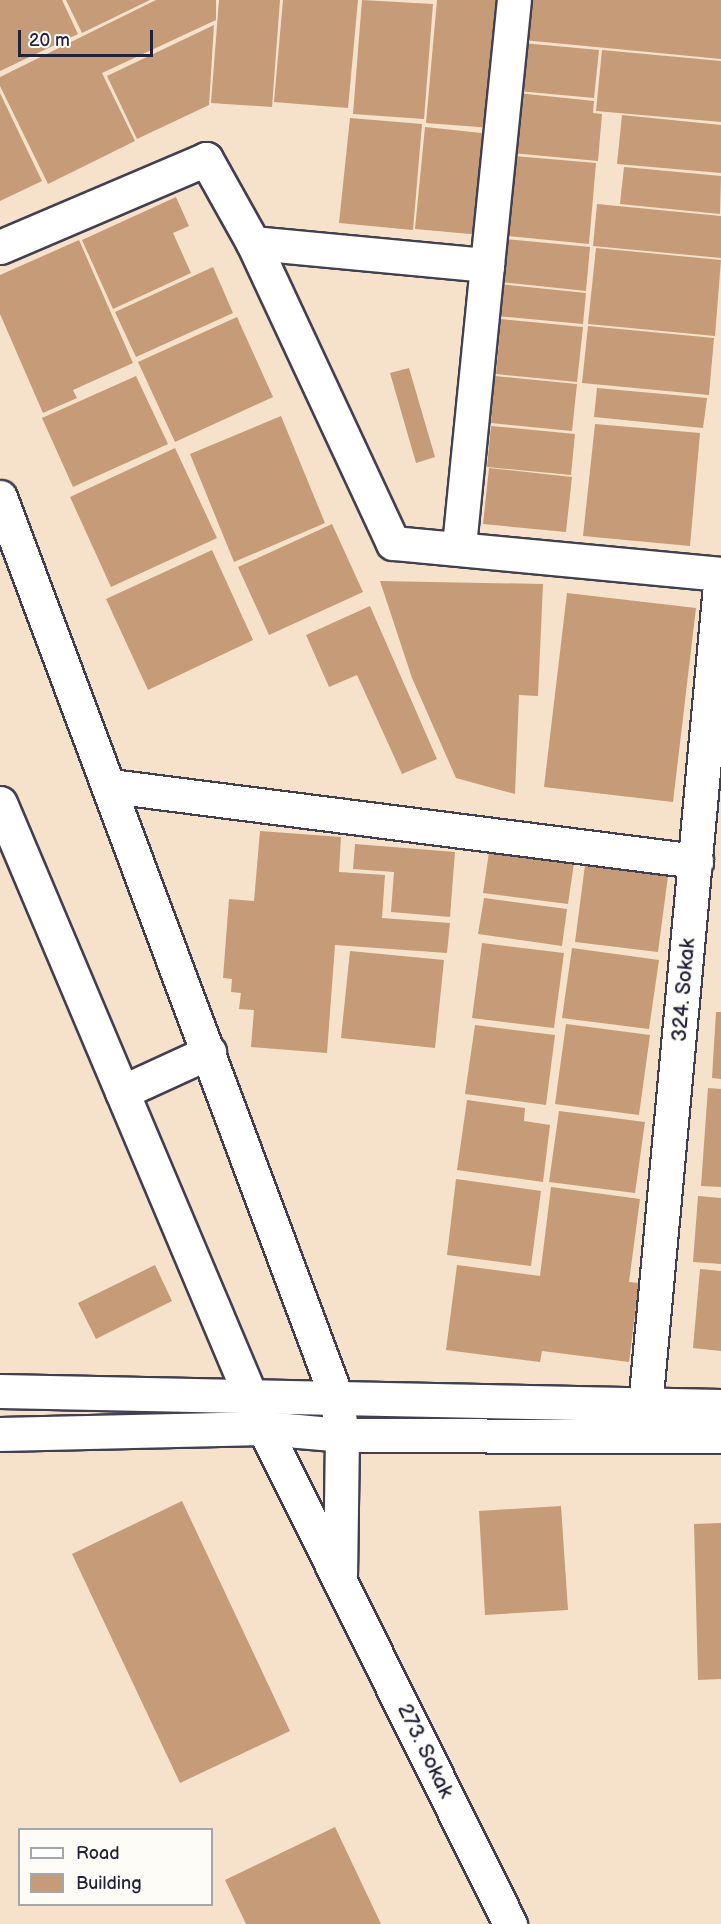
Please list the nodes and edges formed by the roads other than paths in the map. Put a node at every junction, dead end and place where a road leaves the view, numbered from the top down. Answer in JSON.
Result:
{"nodes":[{"id":1,"x":514,"y":0,"type":"edge"},
{"id":2,"x":253,"y":243,"type":"junction"},
{"id":3,"x":0,"y":247,"type":"edge"},
{"id":4,"x":487,"y":265,"type":"junction"},
{"id":5,"x":0,"y":497,"type":"edge"},
{"id":6,"x":459,"y":548,"type":"junction"},
{"id":7,"x":721,"y":574,"type":"edge"},
{"id":8,"x":111,"y":786,"type":"junction"},
{"id":9,"x":0,"y":803,"type":"edge"},
{"id":10,"x":711,"y":808,"type":"edge"},
{"id":11,"x":696,"y":861,"type":"junction"},
{"id":12,"x":209,"y":1052,"type":"junction"},
{"id":13,"x":122,"y":1092,"type":"junction"},
{"id":14,"x":0,"y":1391,"type":"edge"},
{"id":15,"x":336,"y":1396,"type":"junction"},
{"id":16,"x":251,"y":1398,"type":"junction"},
{"id":17,"x":645,"y":1406,"type":"junction"},
{"id":18,"x":721,"y":1406,"type":"edge"},
{"id":19,"x":264,"y":1428,"type":"junction"},
{"id":20,"x":0,"y":1434,"type":"edge"},
{"id":21,"x":342,"y":1435,"type":"junction"},
{"id":22,"x":721,"y":1436,"type":"edge"},
{"id":23,"x":339,"y":1578,"type":"junction"},
{"id":24,"x":510,"y":1924,"type":"edge"}],
"edges":[{"from":1,"to":4,"type":"street"},
{"from":2,"to":3,"type":"street"},
{"from":2,"to":4,"type":"street"},
{"from":2,"to":6,"type":"street"},
{"from":4,"to":6,"type":"street"},
{"from":5,"to":8,"type":"street","name":"273. Sokak"},
{"from":6,"to":7,"type":"street"},
{"from":7,"to":10,"type":"street","name":"324. Sokak"},
{"from":8,"to":11,"type":"street"},
{"from":8,"to":12,"type":"street","name":"273. Sokak"},
{"from":9,"to":13,"type":"street","name":"273. Sokak"},
{"from":10,"to":11,"type":"street","name":"324. Sokak"},
{"from":11,"to":17,"type":"street","name":"324. Sokak"},
{"from":12,"to":13,"type":"street"},
{"from":12,"to":15,"type":"street","name":"273. Sokak"},
{"from":13,"to":16,"type":"street","name":"273. Sokak"},
{"from":14,"to":16,"type":"street"},
{"from":15,"to":16,"type":"street"},
{"from":15,"to":17,"type":"street"},
{"from":15,"to":21,"type":"street","name":"273. Sokak"},
{"from":16,"to":19,"type":"street","name":"273. Sokak"},
{"from":17,"to":18,"type":"street"},
{"from":19,"to":20,"type":"street"},
{"from":19,"to":21,"type":"street"},
{"from":19,"to":23,"type":"street","name":"273. Sokak"},
{"from":21,"to":22,"type":"street"},
{"from":21,"to":23,"type":"street","name":"273. Sokak"},
{"from":23,"to":24,"type":"street","name":"273. Sokak"}]}
